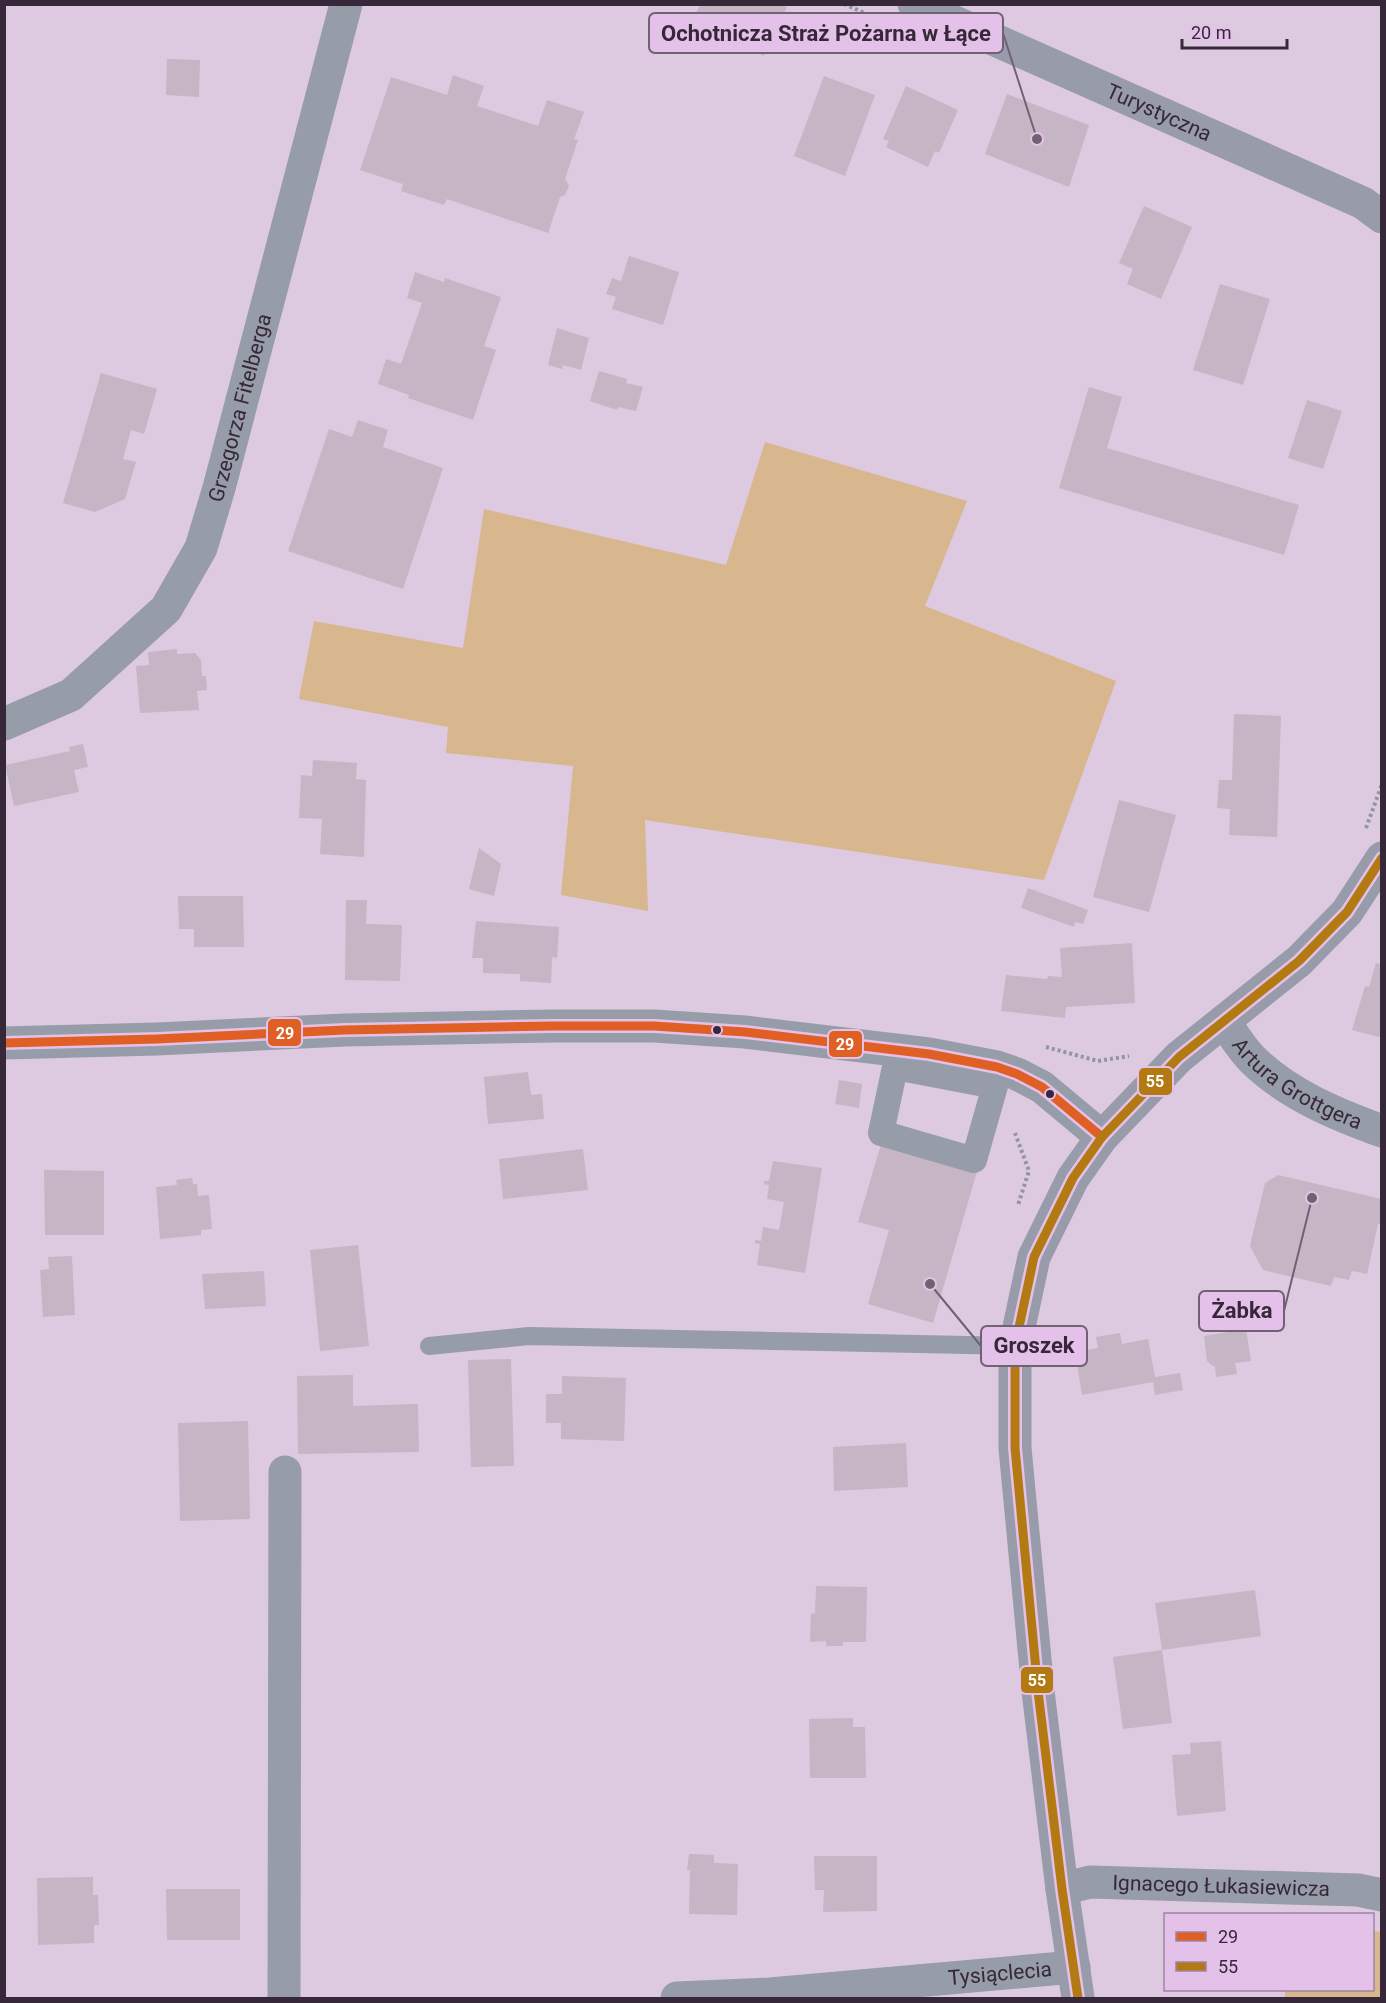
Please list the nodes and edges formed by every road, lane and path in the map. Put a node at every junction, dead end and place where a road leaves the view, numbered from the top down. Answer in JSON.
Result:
{"nodes":[{"id":1,"x":346,"y":4,"type":"edge"},
{"id":2,"x":931,"y":8,"type":"edge"},
{"id":3,"x":1382,"y":217,"type":"edge"},
{"id":4,"x":4,"y":724,"type":"edge"},
{"id":5,"x":1382,"y":858,"type":"edge"},
{"id":6,"x":1224,"y":1021,"type":"junction"},
{"id":7,"x":4,"y":1043,"type":"edge"},
{"id":8,"x":1066,"y":1053,"type":"dead end"},
{"id":9,"x":1136,"y":1053,"type":"dead end"},
{"id":10,"x":1382,"y":1131,"type":"edge"},
{"id":11,"x":881,"y":1133,"type":"joint"},
{"id":12,"x":1102,"y":1137,"type":"junction"},
{"id":13,"x":429,"y":1346,"type":"dead end"},
{"id":14,"x":1015,"y":1346,"type":"junction"},
{"id":15,"x":285,"y":1472,"type":"dead end"},
{"id":16,"x":1062,"y":1889,"type":"junction"},
{"id":17,"x":1382,"y":1895,"type":"edge"},
{"id":18,"x":1076,"y":1983,"type":"edge"},
{"id":19,"x":284,"y":1998,"type":"edge"},
{"id":20,"x":677,"y":1998,"type":"edge"}],
"edges":[{"from":1,"to":4,"type":"street","name":"Grzegorza Fitelberga"},
{"from":2,"to":3,"type":"main road","name":"Turystyczna"},
{"from":5,"to":6,"type":"main road"},
{"from":6,"to":10,"type":"street","name":"Artura Grottgera"},
{"from":6,"to":12,"type":"main road"},
{"from":7,"to":12,"type":"street"},
{"from":8,"to":9,"type":"path"},
{"from":11,"to":11,"type":"street"},
{"from":12,"to":14,"type":"main road"},
{"from":13,"to":14,"type":"lane"},
{"from":14,"to":16,"type":"main road"},
{"from":15,"to":19,"type":"street"},
{"from":16,"to":17,"type":"street","name":"Ignacego Łukasiewicza"},
{"from":16,"to":18,"type":"main road"},
{"from":18,"to":20,"type":"street","name":"Tysiąclecia"}]}
